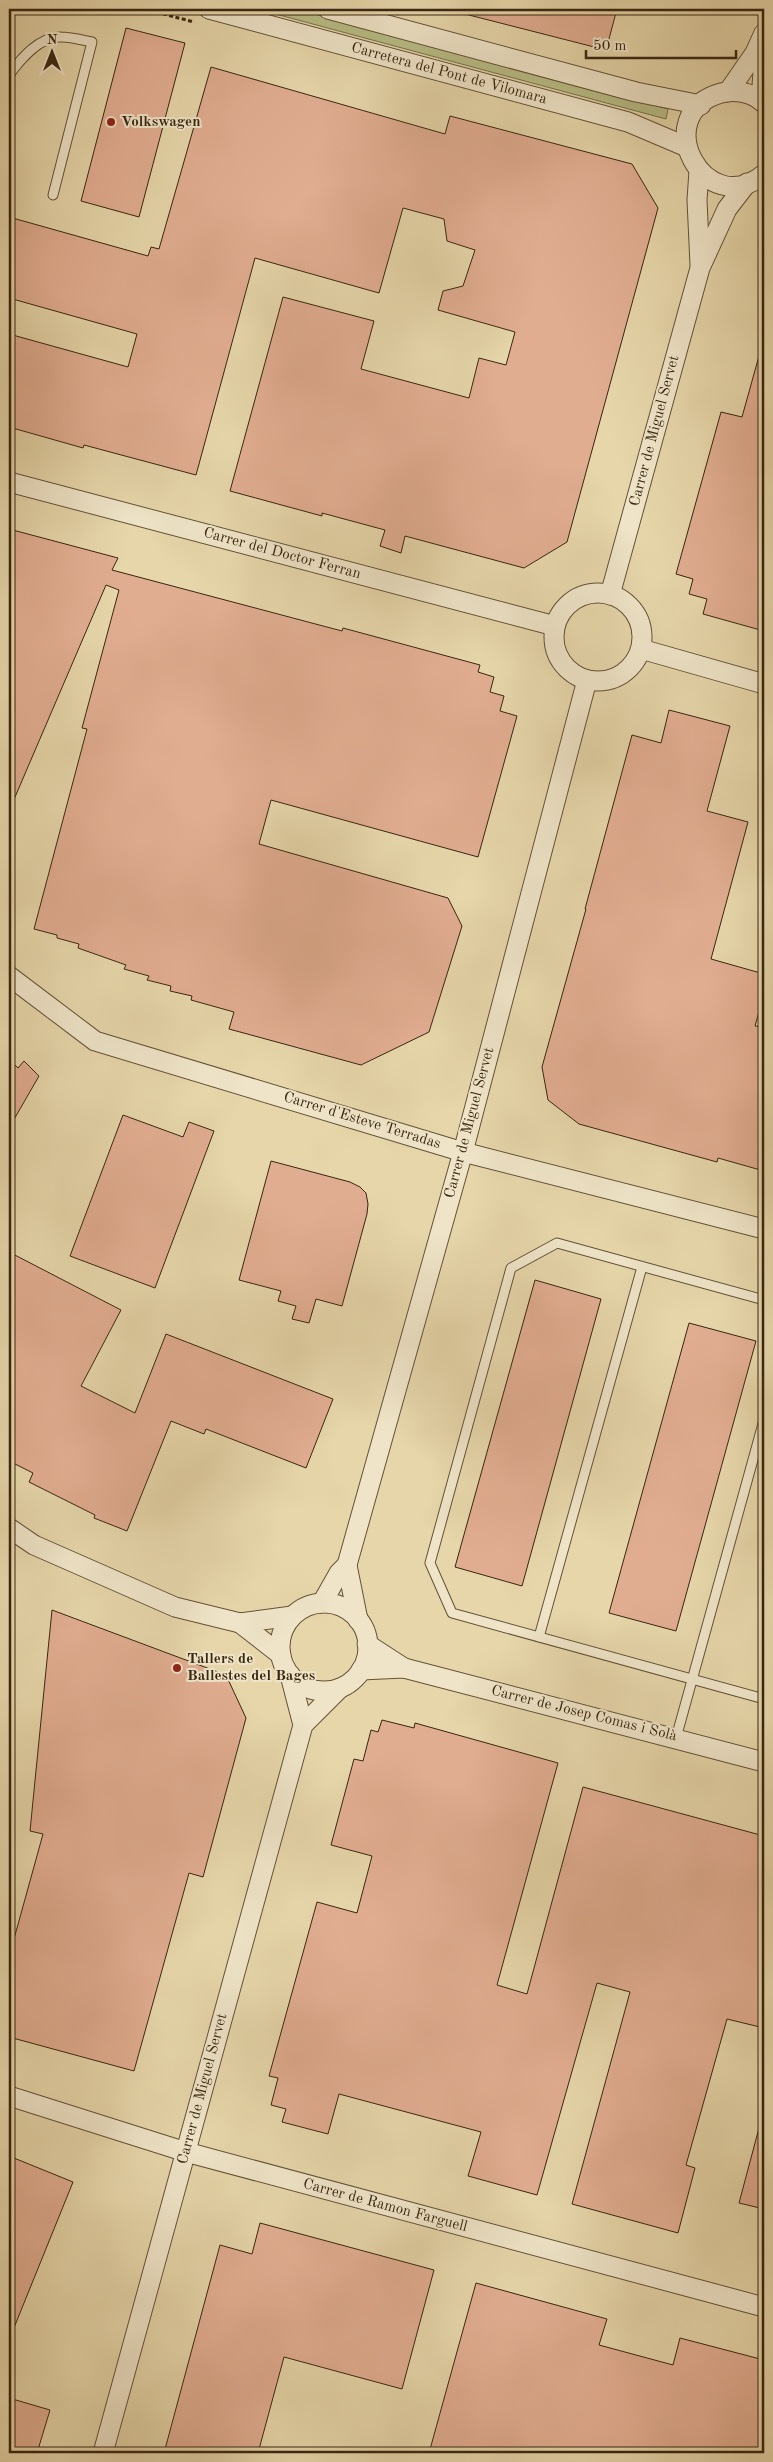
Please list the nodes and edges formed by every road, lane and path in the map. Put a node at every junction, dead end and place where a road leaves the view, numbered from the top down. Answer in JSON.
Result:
{"nodes":[{"id":1,"x":209,"y":9,"type":"edge"},
{"id":2,"x":328,"y":9,"type":"edge"},
{"id":3,"x":764,"y":33,"type":"edge"},
{"id":4,"x":764,"y":57,"type":"edge"},
{"id":5,"x":9,"y":75,"type":"edge"},
{"id":6,"x":728,"y":92,"type":"junction"},
{"id":7,"x":763,"y":102,"type":"edge"},
{"id":8,"x":701,"y":105,"type":"junction"},
{"id":9,"x":687,"y":147,"type":"junction"},
{"id":10,"x":699,"y":171,"type":"junction"},
{"id":11,"x":764,"y":174,"type":"edge"},
{"id":12,"x":747,"y":184,"type":"junction"},
{"id":13,"x":53,"y":195,"type":"dead end"},
{"id":14,"x":700,"y":268,"type":"junction"},
{"id":15,"x":9,"y":482,"type":"edge"},
{"id":16,"x":610,"y":595,"type":"junction"},
{"id":17,"x":555,"y":626,"type":"junction"},
{"id":18,"x":641,"y":649,"type":"junction"},
{"id":19,"x":587,"y":680,"type":"junction"},
{"id":20,"x":764,"y":684,"type":"edge"},
{"id":21,"x":9,"y":976,"type":"edge"},
{"id":22,"x":463,"y":1152,"type":"junction"},
{"id":23,"x":764,"y":1229,"type":"edge"},
{"id":24,"x":642,"y":1267,"type":"junction"},
{"id":25,"x":764,"y":1300,"type":"edge"},
{"id":26,"x":764,"y":1420,"type":"edge"},
{"id":27,"x":9,"y":1528,"type":"edge"},
{"id":28,"x":347,"y":1565,"type":"junction"},
{"id":29,"x":322,"y":1604,"type":"junction"},
{"id":30,"x":292,"y":1616,"type":"junction"},
{"id":31,"x":358,"y":1620,"type":"junction"},
{"id":32,"x":240,"y":1623,"type":"junction"},
{"id":33,"x":539,"y":1637,"type":"junction"},
{"id":34,"x":367,"y":1644,"type":"junction"},
{"id":35,"x":281,"y":1655,"type":"junction"},
{"id":36,"x":404,"y":1668,"type":"junction"},
{"id":37,"x":361,"y":1670,"type":"junction"},
{"id":38,"x":290,"y":1675,"type":"junction"},
{"id":39,"x":692,"y":1680,"type":"junction"},
{"id":40,"x":340,"y":1688,"type":"junction"},
{"id":41,"x":764,"y":1699,"type":"edge"},
{"id":42,"x":303,"y":1725,"type":"junction"},
{"id":43,"x":676,"y":1738,"type":"junction"},
{"id":44,"x":764,"y":1762,"type":"edge"},
{"id":45,"x":9,"y":2096,"type":"edge"},
{"id":46,"x":186,"y":2152,"type":"junction"},
{"id":47,"x":764,"y":2308,"type":"edge"},
{"id":48,"x":103,"y":2453,"type":"edge"}],
"edges":[{"from":1,"to":9,"type":"street","name":"Carretera del Pont de Vilomara"},
{"from":2,"to":8,"type":"street","name":"Carretera del Pont de Vilomara"},
{"from":3,"to":6,"type":"street"},
{"from":4,"to":7,"type":"street"},
{"from":5,"to":13,"type":"lane"},
{"from":6,"to":7,"type":"street"},
{"from":6,"to":8,"type":"street"},
{"from":8,"to":9,"type":"street"},
{"from":9,"to":10,"type":"street"},
{"from":10,"to":12,"type":"street"},
{"from":10,"to":14,"type":"street","name":"Carrer de Miguel Servet"},
{"from":11,"to":12,"type":"street"},
{"from":12,"to":14,"type":"street","name":"Carrer de Miguel Servet"},
{"from":14,"to":16,"type":"street","name":"Carrer de Miguel Servet"},
{"from":15,"to":17,"type":"street","name":"Carrer del Doctor Ferran"},
{"from":16,"to":17,"type":"street"},
{"from":16,"to":18,"type":"street"},
{"from":17,"to":19,"type":"street"},
{"from":18,"to":19,"type":"street"},
{"from":18,"to":20,"type":"street"},
{"from":19,"to":22,"type":"street","name":"Carrer de Miguel Servet"},
{"from":21,"to":22,"type":"street","name":"Carrer d'Esteve Terradas"},
{"from":22,"to":23,"type":"street","name":"Carrer d'Esteve Terradas"},
{"from":22,"to":28,"type":"street","name":"Carrer de Miguel Servet"},
{"from":24,"to":25,"type":"lane"},
{"from":24,"to":33,"type":"lane"},
{"from":24,"to":33,"type":"lane"},
{"from":26,"to":39,"type":"lane"},
{"from":27,"to":32,"type":"street"},
{"from":28,"to":29,"type":"street","name":"Carrer de Miguel Servet"},
{"from":28,"to":31,"type":"street","name":"Carrer de Miguel Servet"},
{"from":29,"to":30,"type":"street"},
{"from":29,"to":31,"type":"street"},
{"from":30,"to":32,"type":"street"},
{"from":30,"to":35,"type":"street"},
{"from":31,"to":34,"type":"street"},
{"from":32,"to":35,"type":"street"},
{"from":33,"to":39,"type":"lane"},
{"from":34,"to":36,"type":"street","name":"Carrer de Josep Comas i Solà"},
{"from":34,"to":37,"type":"street"},
{"from":35,"to":38,"type":"street"},
{"from":36,"to":37,"type":"street","name":"Carrer de Josep Comas i Solà"},
{"from":36,"to":43,"type":"street","name":"Carrer de Josep Comas i Solà"},
{"from":37,"to":40,"type":"street"},
{"from":38,"to":40,"type":"street"},
{"from":38,"to":42,"type":"street","name":"Carrer de Miguel Servet"},
{"from":39,"to":41,"type":"lane"},
{"from":39,"to":43,"type":"lane"},
{"from":40,"to":42,"type":"street","name":"Carrer de Miguel Servet"},
{"from":42,"to":46,"type":"street","name":"Carrer de Miguel Servet"},
{"from":43,"to":44,"type":"street","name":"Carrer de Josep Comas i Solà"},
{"from":45,"to":46,"type":"street","name":"Carrer de Ramon Farguell"},
{"from":46,"to":47,"type":"street","name":"Carrer de Ramon Farguell"},
{"from":46,"to":48,"type":"street","name":"Carrer de Miguel Servet"}]}
